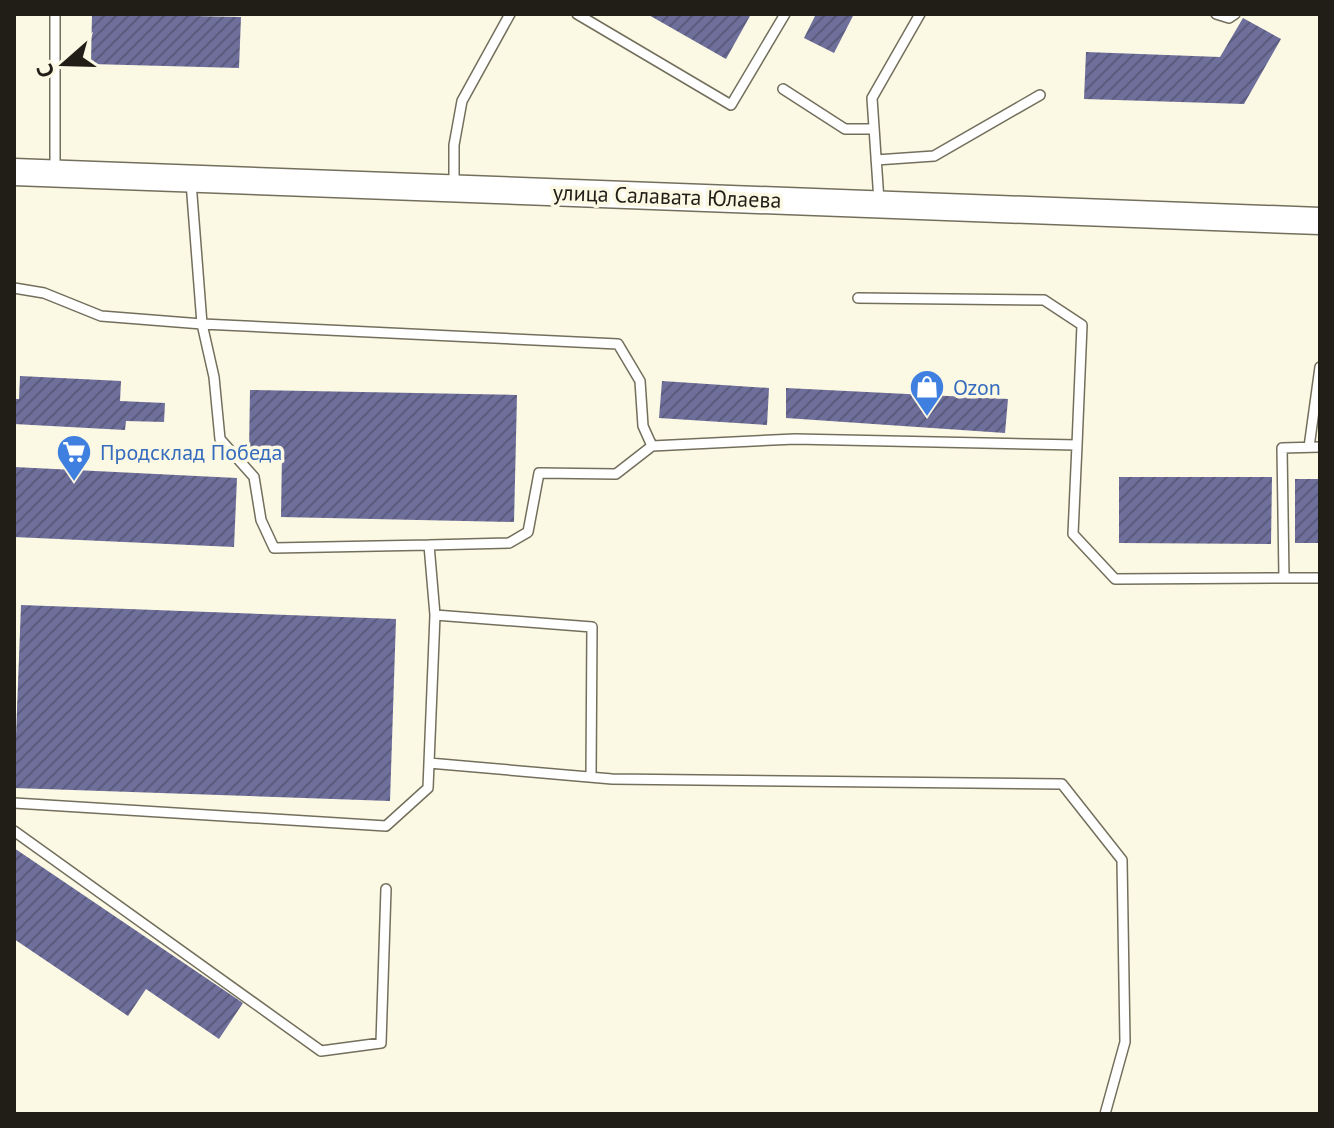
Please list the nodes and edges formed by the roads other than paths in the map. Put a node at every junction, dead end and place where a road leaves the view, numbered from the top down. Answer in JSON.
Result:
{"nodes":[{"id":1,"x":55,"y":14,"type":"edge"},
{"id":2,"x":510,"y":14,"type":"edge"},
{"id":3,"x":577,"y":14,"type":"edge"},
{"id":4,"x":785,"y":14,"type":"edge"},
{"id":5,"x":920,"y":14,"type":"edge"},
{"id":6,"x":1216,"y":14,"type":"edge"},
{"id":7,"x":1235,"y":14,"type":"edge"},
{"id":8,"x":783,"y":89,"type":"dead end"},
{"id":9,"x":1040,"y":95,"type":"dead end"},
{"id":10,"x":873,"y":129,"type":"junction"},
{"id":11,"x":876,"y":160,"type":"junction"},
{"id":12,"x":14,"y":172,"type":"edge"},
{"id":13,"x":55,"y":173,"type":"junction"},
{"id":14,"x":190,"y":178,"type":"junction"},
{"id":15,"x":454,"y":188,"type":"junction"},
{"id":16,"x":879,"y":204,"type":"junction"},
{"id":17,"x":1320,"y":221,"type":"edge"},
{"id":18,"x":14,"y":288,"type":"edge"},
{"id":19,"x":858,"y":298,"type":"dead end"},
{"id":20,"x":202,"y":324,"type":"junction"},
{"id":21,"x":1320,"y":367,"type":"edge"},
{"id":22,"x":1077,"y":445,"type":"junction"},
{"id":23,"x":652,"y":446,"type":"junction"},
{"id":24,"x":1315,"y":447,"type":"edge"},
{"id":25,"x":429,"y":545,"type":"junction"},
{"id":26,"x":1284,"y":578,"type":"junction"},
{"id":27,"x":1320,"y":578,"type":"edge"},
{"id":28,"x":435,"y":615,"type":"junction"},
{"id":29,"x":429,"y":763,"type":"junction"},
{"id":30,"x":591,"y":777,"type":"junction"},
{"id":31,"x":14,"y":803,"type":"edge"},
{"id":32,"x":14,"y":831,"type":"edge"},
{"id":33,"x":386,"y":889,"type":"dead end"},
{"id":34,"x":1105,"y":1114,"type":"edge"}],
"edges":[{"from":1,"to":13,"type":"lane"},
{"from":2,"to":15,"type":"lane"},
{"from":3,"to":4,"type":"lane"},
{"from":5,"to":10,"type":"lane"},
{"from":6,"to":7,"type":"lane"},
{"from":8,"to":10,"type":"lane"},
{"from":9,"to":11,"type":"lane"},
{"from":10,"to":11,"type":"lane"},
{"from":11,"to":16,"type":"lane"},
{"from":12,"to":13,"type":"street","name":"улица Салавата Юлаева"},
{"from":13,"to":14,"type":"street","name":"улица Салавата Юлаева"},
{"from":14,"to":15,"type":"street","name":"улица Салавата Юлаева"},
{"from":14,"to":20,"type":"lane"},
{"from":15,"to":16,"type":"street","name":"улица Салавата Юлаева"},
{"from":16,"to":17,"type":"street","name":"улица Салавата Юлаева"},
{"from":18,"to":20,"type":"lane"},
{"from":19,"to":22,"type":"lane"},
{"from":20,"to":23,"type":"lane"},
{"from":20,"to":25,"type":"lane"},
{"from":21,"to":24,"type":"lane"},
{"from":22,"to":23,"type":"lane"},
{"from":22,"to":26,"type":"lane"},
{"from":23,"to":25,"type":"lane"},
{"from":24,"to":26,"type":"lane"},
{"from":25,"to":28,"type":"lane"},
{"from":26,"to":27,"type":"lane"},
{"from":28,"to":29,"type":"lane"},
{"from":28,"to":30,"type":"lane"},
{"from":29,"to":30,"type":"lane"},
{"from":29,"to":31,"type":"lane"},
{"from":30,"to":34,"type":"lane"},
{"from":32,"to":33,"type":"lane"}]}
